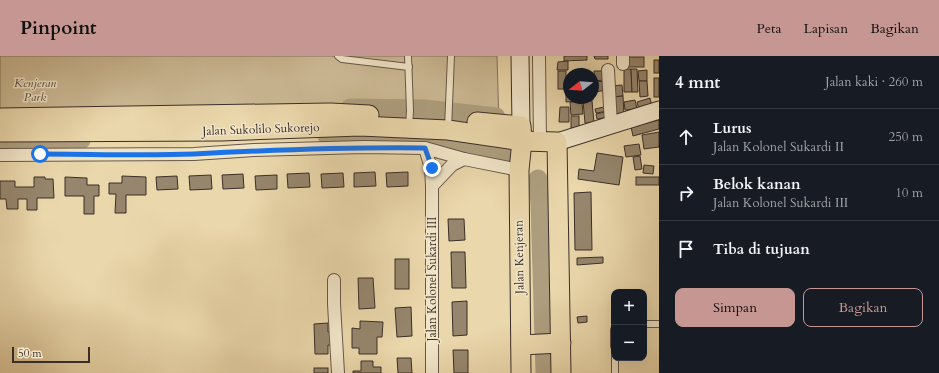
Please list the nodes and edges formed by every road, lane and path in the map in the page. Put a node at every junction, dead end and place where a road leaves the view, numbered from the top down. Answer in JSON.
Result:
{"nodes":[{"id":1,"x":338,"y":56,"type":"edge"},
{"id":2,"x":408,"y":56,"type":"edge"},
{"id":3,"x":451,"y":56,"type":"edge"},
{"id":4,"x":509,"y":56,"type":"edge"},
{"id":5,"x":520,"y":56,"type":"edge"},
{"id":6,"x":539,"y":56,"type":"edge"},
{"id":7,"x":408,"y":67,"type":"junction"},
{"id":8,"x":608,"y":70,"type":"dead end"},
{"id":9,"x":659,"y":110,"type":"edge"},
{"id":10,"x":410,"y":116,"type":"junction"},
{"id":11,"x":0,"y":118,"type":"edge"},
{"id":12,"x":448,"y":118,"type":"junction"},
{"id":13,"x":220,"y":122,"type":"junction"},
{"id":14,"x":612,"y":125,"type":"junction"},
{"id":15,"x":0,"y":132,"type":"edge"},
{"id":16,"x":526,"y":136,"type":"junction"},
{"id":17,"x":425,"y":148,"type":"junction"},
{"id":18,"x":0,"y":156,"type":"edge"},
{"id":19,"x":464,"y":159,"type":"junction"},
{"id":20,"x":519,"y":170,"type":"junction"},
{"id":21,"x":432,"y":186,"type":"junction"},
{"id":22,"x":334,"y":280,"type":"dead end"},
{"id":23,"x":647,"y":324,"type":"edge"},
{"id":24,"x":659,"y":324,"type":"edge"},
{"id":25,"x":560,"y":343,"type":"junction"},
{"id":26,"x":522,"y":345,"type":"junction"},
{"id":27,"x":614,"y":361,"type":"edge"},
{"id":28,"x":338,"y":373,"type":"edge"},
{"id":29,"x":432,"y":373,"type":"edge"},
{"id":30,"x":521,"y":373,"type":"edge"},
{"id":31,"x":561,"y":373,"type":"edge"},
{"id":32,"x":615,"y":373,"type":"edge"}],
"edges":[{"from":1,"to":7,"type":"lane"},
{"from":2,"to":7,"type":"lane"},
{"from":3,"to":12,"type":"lane"},
{"from":4,"to":16,"type":"street"},
{"from":5,"to":16,"type":"street"},
{"from":6,"to":16,"type":"street"},
{"from":7,"to":10,"type":"lane"},
{"from":8,"to":14,"type":"street"},
{"from":9,"to":14,"type":"street"},
{"from":10,"to":12,"type":"main road","name":"Jalan Sukolilo Sukorejo"},
{"from":10,"to":13,"type":"main road","name":"Jalan Sukolilo Sukorejo"},
{"from":11,"to":13,"type":"main road","name":"Jalan Sukolilo Sukorejo"},
{"from":12,"to":16,"type":"main road","name":"Jalan Sukolilo Sukorejo"},
{"from":13,"to":15,"type":"main road","name":"Jalan Sukolilo Sukorejo"},
{"from":14,"to":16,"type":"street"},
{"from":16,"to":20,"type":"main road","name":"Jalan Kenjeran"},
{"from":16,"to":25,"type":"main road"},
{"from":17,"to":18,"type":"street"},
{"from":17,"to":19,"type":"street"},
{"from":17,"to":21,"type":"street","name":"Jalan Kolonel Sukardi III"},
{"from":19,"to":20,"type":"street"},
{"from":19,"to":21,"type":"street"},
{"from":20,"to":26,"type":"main road","name":"Jalan Kenjeran"},
{"from":21,"to":29,"type":"street","name":"Jalan Kolonel Sukardi III"},
{"from":22,"to":28,"type":"street"},
{"from":23,"to":24,"type":"lane"},
{"from":25,"to":26,"type":"main road"},
{"from":25,"to":31,"type":"main road"},
{"from":26,"to":30,"type":"main road","name":"Jalan Kenjeran"},
{"from":27,"to":32,"type":"lane"}]}
